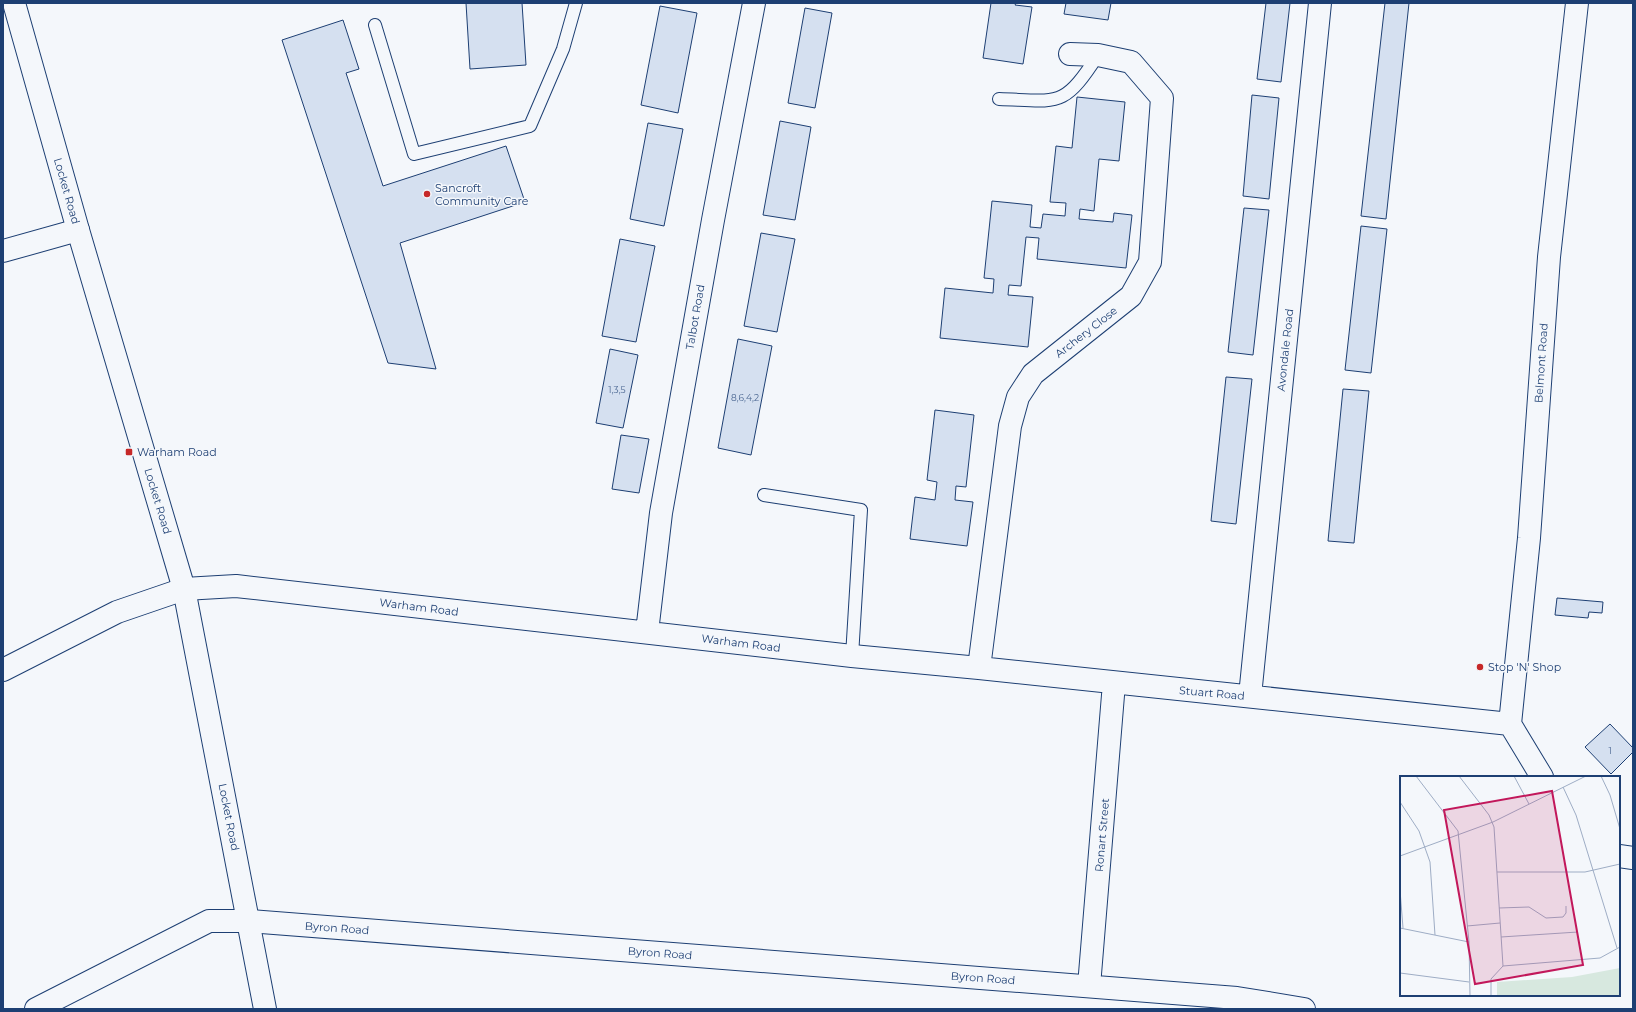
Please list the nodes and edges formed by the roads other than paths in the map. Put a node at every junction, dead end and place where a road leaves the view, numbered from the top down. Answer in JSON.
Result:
{"nodes":[{"id":1,"x":14,"y":3,"type":"edge"},
{"id":2,"x":576,"y":3,"type":"edge"},
{"id":3,"x":754,"y":3,"type":"edge"},
{"id":4,"x":1320,"y":3,"type":"edge"},
{"id":5,"x":1577,"y":3,"type":"edge"},
{"id":6,"x":375,"y":25,"type":"dead end"},
{"id":7,"x":1070,"y":54,"type":"dead end"},
{"id":8,"x":1098,"y":55,"type":"junction"},
{"id":9,"x":999,"y":99,"type":"dead end"},
{"id":10,"x":78,"y":230,"type":"junction"},
{"id":11,"x":3,"y":251,"type":"edge"},
{"id":12,"x":764,"y":495,"type":"dead end"},
{"id":13,"x":184,"y":589,"type":"junction"},
{"id":14,"x":647,"y":632,"type":"junction"},
{"id":15,"x":852,"y":656,"type":"junction"},
{"id":16,"x":979,"y":668,"type":"junction"},
{"id":17,"x":3,"y":670,"type":"edge"},
{"id":18,"x":1114,"y":683,"type":"junction"},
{"id":19,"x":1250,"y":696,"type":"junction"},
{"id":20,"x":1510,"y":724,"type":"junction"},
{"id":21,"x":1541,"y":776,"type":"edge"},
{"id":22,"x":1620,"y":856,"type":"edge"},
{"id":23,"x":1633,"y":858,"type":"edge"},
{"id":24,"x":249,"y":921,"type":"junction"},
{"id":25,"x":1089,"y":986,"type":"junction"},
{"id":26,"x":1235,"y":1003,"type":"edge"},
{"id":27,"x":36,"y":1009,"type":"edge"},
{"id":28,"x":265,"y":1009,"type":"edge"},
{"id":29,"x":1304,"y":1009,"type":"edge"}],
"edges":[{"from":1,"to":10,"type":"street","name":"Locket Road"},
{"from":2,"to":6,"type":"lane"},
{"from":3,"to":14,"type":"street","name":"Talbot Road"},
{"from":4,"to":19,"type":"street","name":"Avondale Road"},
{"from":5,"to":20,"type":"street","name":"Belmont Road"},
{"from":7,"to":8,"type":"street","name":"Archery Close"},
{"from":8,"to":9,"type":"lane"},
{"from":8,"to":16,"type":"street","name":"Archery Close"},
{"from":10,"to":11,"type":"street"},
{"from":10,"to":13,"type":"street","name":"Locket Road"},
{"from":12,"to":15,"type":"lane"},
{"from":13,"to":14,"type":"street","name":"Warham Road"},
{"from":13,"to":17,"type":"street","name":"Warham Road"},
{"from":13,"to":24,"type":"street","name":"Locket Road"},
{"from":14,"to":15,"type":"street","name":"Warham Road"},
{"from":15,"to":16,"type":"street","name":"Stuart Road"},
{"from":16,"to":18,"type":"street","name":"Stuart Road"},
{"from":18,"to":19,"type":"street","name":"Stuart Road"},
{"from":18,"to":25,"type":"street","name":"Ronart Street"},
{"from":19,"to":20,"type":"street","name":"Stuart Road"},
{"from":20,"to":21,"type":"street"},
{"from":22,"to":23,"type":"street"},
{"from":24,"to":25,"type":"street","name":"Byron Road"},
{"from":24,"to":27,"type":"street","name":"Byron Road"},
{"from":24,"to":28,"type":"street","name":"Locket Road"},
{"from":25,"to":26,"type":"street","name":"Byron Road"},
{"from":26,"to":29,"type":"street","name":"Byron Road"}]}
